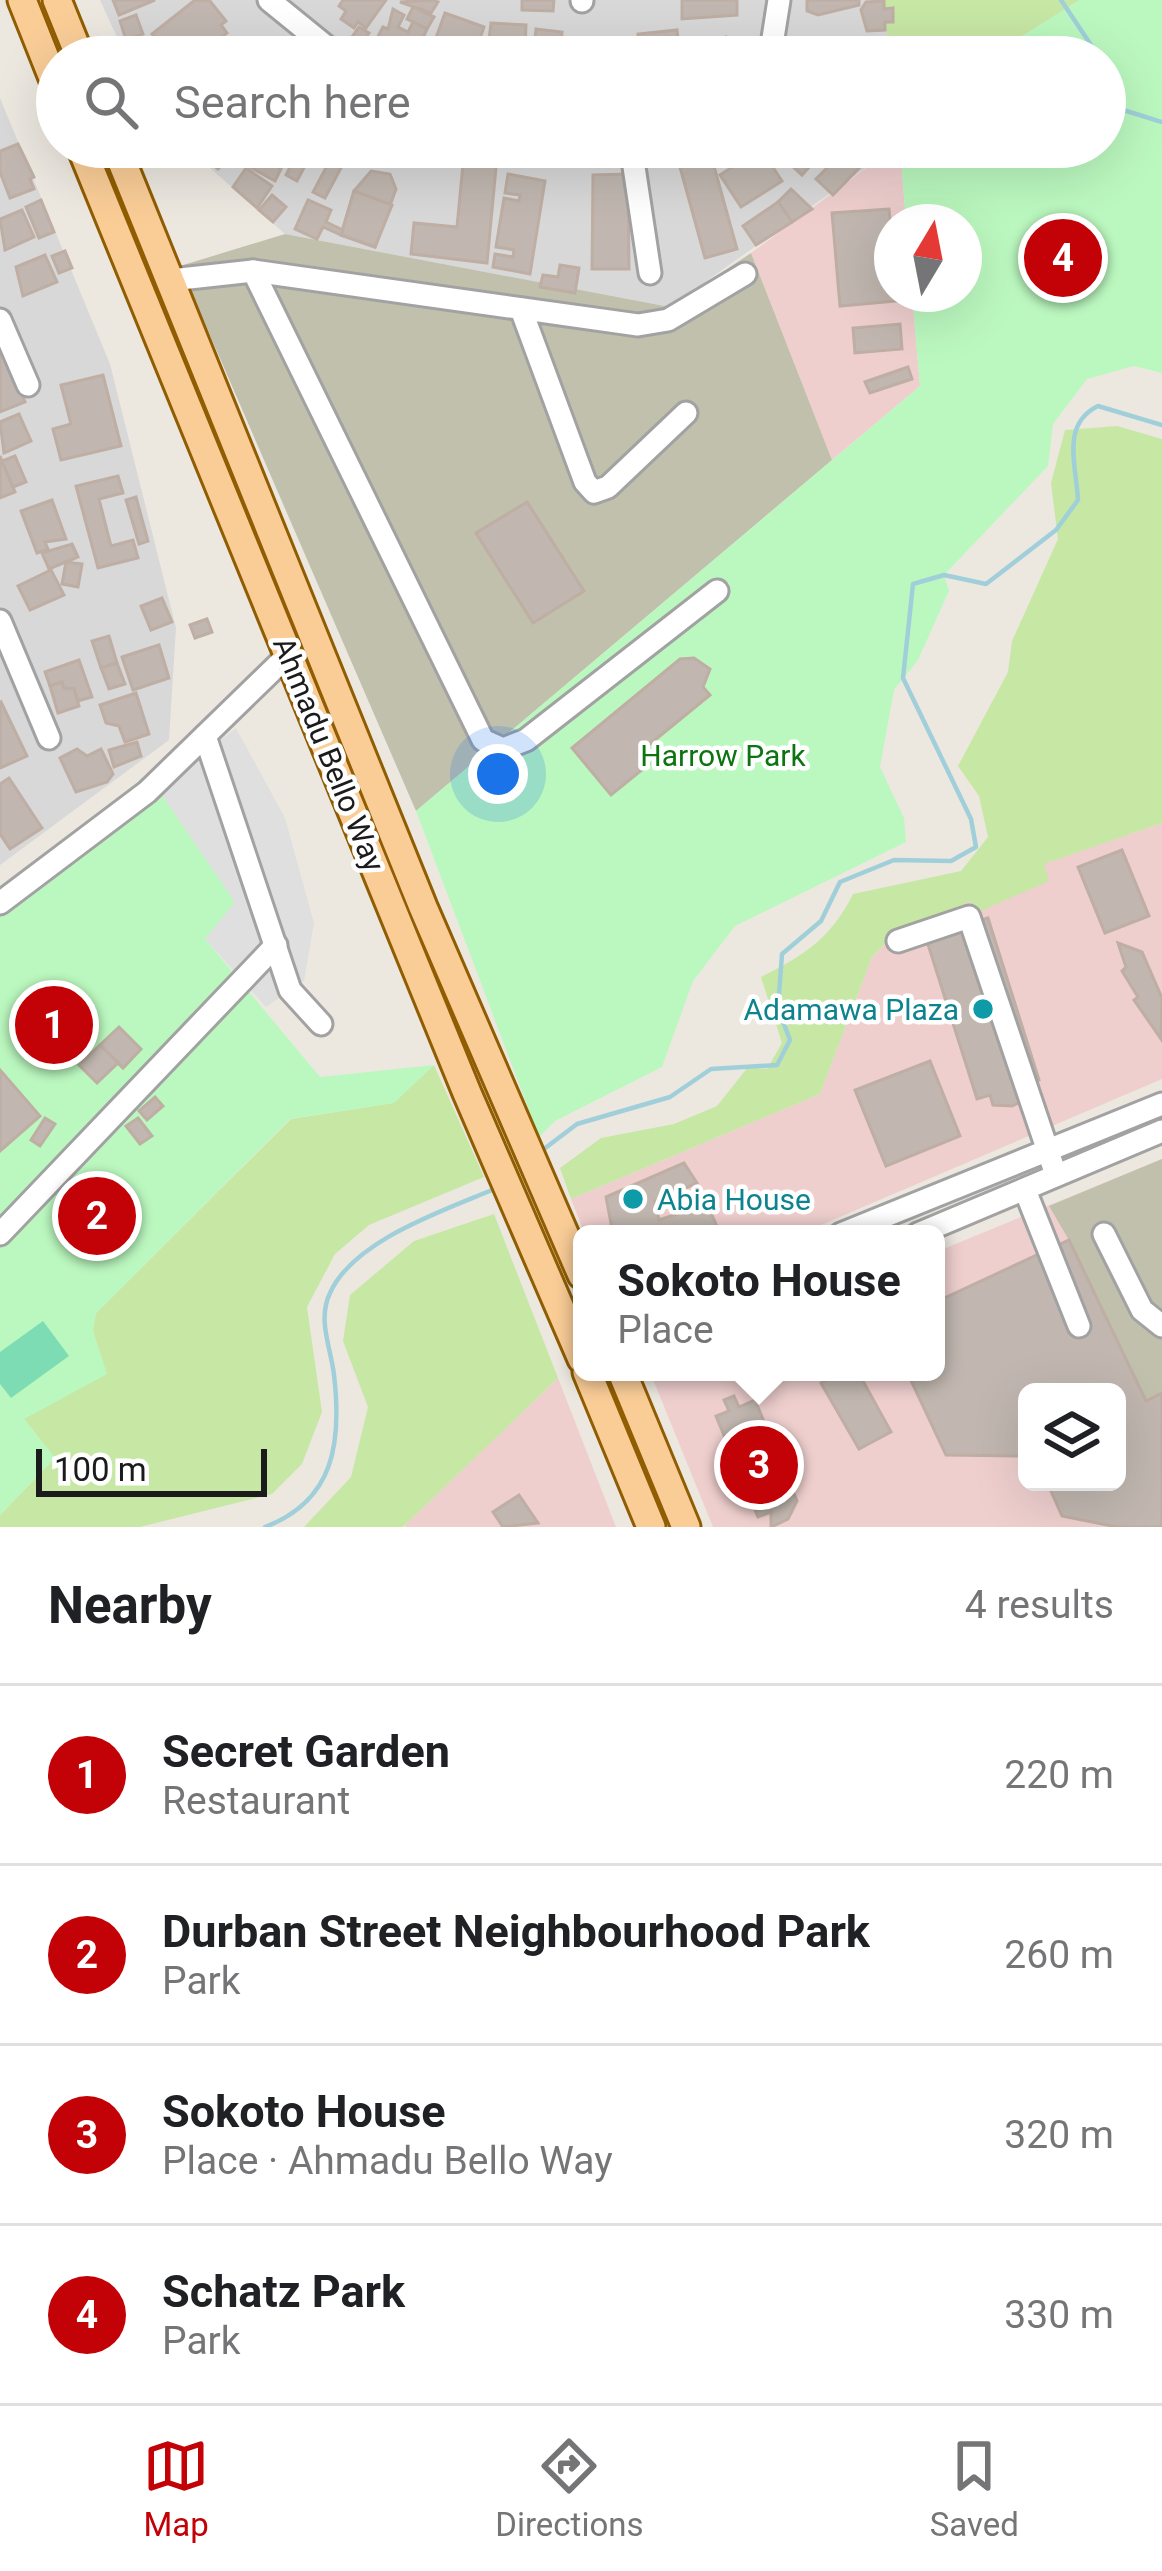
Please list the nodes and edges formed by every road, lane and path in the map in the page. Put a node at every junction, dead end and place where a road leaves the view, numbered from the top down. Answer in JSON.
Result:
{"nodes":[{"id":1,"x":22,"y":0,"type":"edge"},
{"id":2,"x":57,"y":0,"type":"edge"},
{"id":3,"x":269,"y":0,"type":"edge"},
{"id":4,"x":779,"y":0,"type":"edge"},
{"id":5,"x":36,"y":36,"type":"edge"},
{"id":6,"x":72,"y":36,"type":"edge"},
{"id":7,"x":313,"y":36,"type":"edge"},
{"id":8,"x":773,"y":36,"type":"edge"},
{"id":9,"x":90,"y":168,"type":"edge"},
{"id":10,"x":125,"y":168,"type":"edge"},
{"id":11,"x":635,"y":168,"type":"edge"},
{"id":12,"x":262,"y":273,"type":"junction"},
{"id":13,"x":650,"y":273,"type":"dead end"},
{"id":14,"x":745,"y":274,"type":"dead end"},
{"id":15,"x":172,"y":280,"type":"junction"},
{"id":16,"x":521,"y":309,"type":"junction"},
{"id":17,"x":0,"y":320,"type":"edge"},
{"id":18,"x":28,"y":385,"type":"dead end"},
{"id":19,"x":686,"y":413,"type":"dead end"},
{"id":20,"x":717,"y":591,"type":"dead end"},
{"id":21,"x":0,"y":621,"type":"edge"},
{"id":22,"x":289,"y":656,"type":"junction"},
{"id":23,"x":205,"y":736,"type":"junction"},
{"id":24,"x":50,"y":738,"type":"dead end"},
{"id":25,"x":0,"y":903,"type":"edge"},
{"id":26,"x":898,"y":941,"type":"dead end"},
{"id":27,"x":276,"y":945,"type":"junction"},
{"id":28,"x":321,"y":1024,"type":"dead end"},
{"id":29,"x":1162,"y":1104,"type":"edge"},
{"id":30,"x":1162,"y":1131,"type":"edge"},
{"id":31,"x":1048,"y":1150,"type":"junction"},
{"id":32,"x":1056,"y":1175,"type":"junction"},
{"id":33,"x":1025,"y":1190,"type":"junction"},
{"id":34,"x":863,"y":1225,"type":"edge"},
{"id":35,"x":939,"y":1225,"type":"edge"},
{"id":36,"x":0,"y":1234,"type":"edge"},
{"id":37,"x":1104,"y":1234,"type":"dead end"},
{"id":38,"x":573,"y":1253,"type":"edge"},
{"id":39,"x":1079,"y":1326,"type":"dead end"},
{"id":40,"x":1162,"y":1326,"type":"edge"},
{"id":41,"x":573,"y":1332,"type":"edge"},
{"id":42,"x":591,"y":1381,"type":"edge"},
{"id":43,"x":626,"y":1381,"type":"edge"},
{"id":44,"x":651,"y":1527,"type":"edge"},
{"id":45,"x":686,"y":1527,"type":"edge"}],
"edges":[{"from":1,"to":5,"type":"main road"},
{"from":2,"to":6,"type":"main road"},
{"from":3,"to":7,"type":"street"},
{"from":4,"to":8,"type":"street"},
{"from":9,"to":22,"type":"main road","name":"Ahmadu Bello Way"},
{"from":10,"to":15,"type":"main road","name":"Ahmadu Bello Way"},
{"from":11,"to":13,"type":"street"},
{"from":12,"to":15,"type":"street"},
{"from":12,"to":16,"type":"street"},
{"from":12,"to":20,"type":"street"},
{"from":14,"to":16,"type":"street"},
{"from":15,"to":38,"type":"main road","name":"Ahmadu Bello Way"},
{"from":16,"to":19,"type":"street"},
{"from":17,"to":18,"type":"street"},
{"from":21,"to":24,"type":"street"},
{"from":22,"to":23,"type":"street"},
{"from":22,"to":41,"type":"main road","name":"Ahmadu Bello Way"},
{"from":23,"to":25,"type":"street"},
{"from":23,"to":27,"type":"street"},
{"from":26,"to":31,"type":"street"},
{"from":27,"to":28,"type":"street"},
{"from":27,"to":36,"type":"street"},
{"from":29,"to":31,"type":"street"},
{"from":30,"to":32,"type":"street"},
{"from":31,"to":32,"type":"street"},
{"from":31,"to":34,"type":"street"},
{"from":32,"to":33,"type":"street"},
{"from":33,"to":35,"type":"street"},
{"from":33,"to":39,"type":"street"},
{"from":37,"to":40,"type":"street"},
{"from":42,"to":44,"type":"main road"},
{"from":43,"to":45,"type":"main road"}]}
